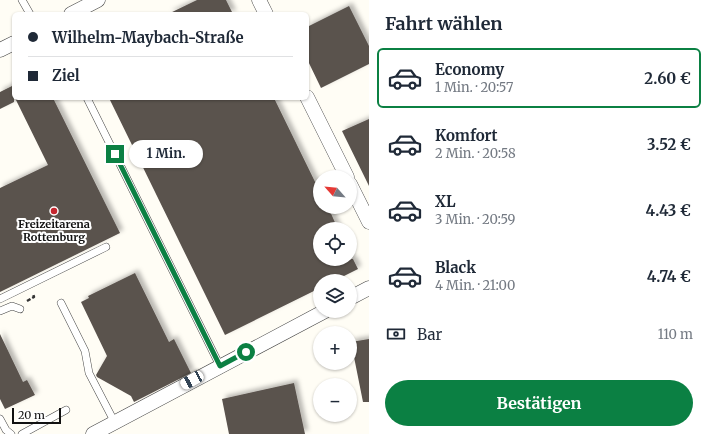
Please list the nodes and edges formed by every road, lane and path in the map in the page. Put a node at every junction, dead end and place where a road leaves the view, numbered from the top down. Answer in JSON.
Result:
{"nodes":[{"id":1,"x":22,"y":0,"type":"edge"},
{"id":2,"x":98,"y":0,"type":"edge"},
{"id":3,"x":259,"y":0,"type":"edge"},
{"id":4,"x":29,"y":12,"type":"edge"},
{"id":5,"x":74,"y":12,"type":"edge"},
{"id":6,"x":265,"y":12,"type":"edge"},
{"id":7,"x":12,"y":44,"type":"edge"},
{"id":8,"x":0,"y":50,"type":"edge"},
{"id":9,"x":88,"y":100,"type":"edge"},
{"id":10,"x":308,"y":100,"type":"edge"},
{"id":11,"x":344,"y":170,"type":"edge"},
{"id":12,"x":357,"y":198,"type":"edge"},
{"id":13,"x":369,"y":222,"type":"edge"},
{"id":14,"x":106,"y":247,"type":"dead end"},
{"id":15,"x":369,"y":288,"type":"edge"},
{"id":16,"x":357,"y":294,"type":"edge"},
{"id":17,"x":0,"y":299,"type":"edge"},
{"id":18,"x":61,"y":303,"type":"dead end"},
{"id":19,"x":20,"y":308,"type":"dead end"},
{"id":20,"x":0,"y":311,"type":"edge"},
{"id":21,"x":313,"y":317,"type":"edge"},
{"id":22,"x":220,"y":366,"type":"junction"},
{"id":23,"x":66,"y":410,"type":"dead end"},
{"id":24,"x":0,"y":419,"type":"edge"},
{"id":25,"x":115,"y":423,"type":"junction"},
{"id":26,"x":11,"y":434,"type":"edge"},
{"id":27,"x":22,"y":434,"type":"edge"},
{"id":28,"x":93,"y":434,"type":"edge"}],
"edges":[{"from":1,"to":4,"type":"lane"},
{"from":2,"to":5,"type":"street"},
{"from":3,"to":6,"type":"street"},
{"from":7,"to":8,"type":"street"},
{"from":9,"to":22,"type":"lane"},
{"from":10,"to":11,"type":"street"},
{"from":12,"to":13,"type":"street"},
{"from":14,"to":17,"type":"lane"},
{"from":15,"to":16,"type":"street"},
{"from":18,"to":25,"type":"lane"},
{"from":19,"to":20,"type":"lane"},
{"from":21,"to":22,"type":"street"},
{"from":22,"to":25,"type":"street"},
{"from":23,"to":27,"type":"lane"},
{"from":24,"to":26,"type":"lane"},
{"from":25,"to":28,"type":"street"}]}
